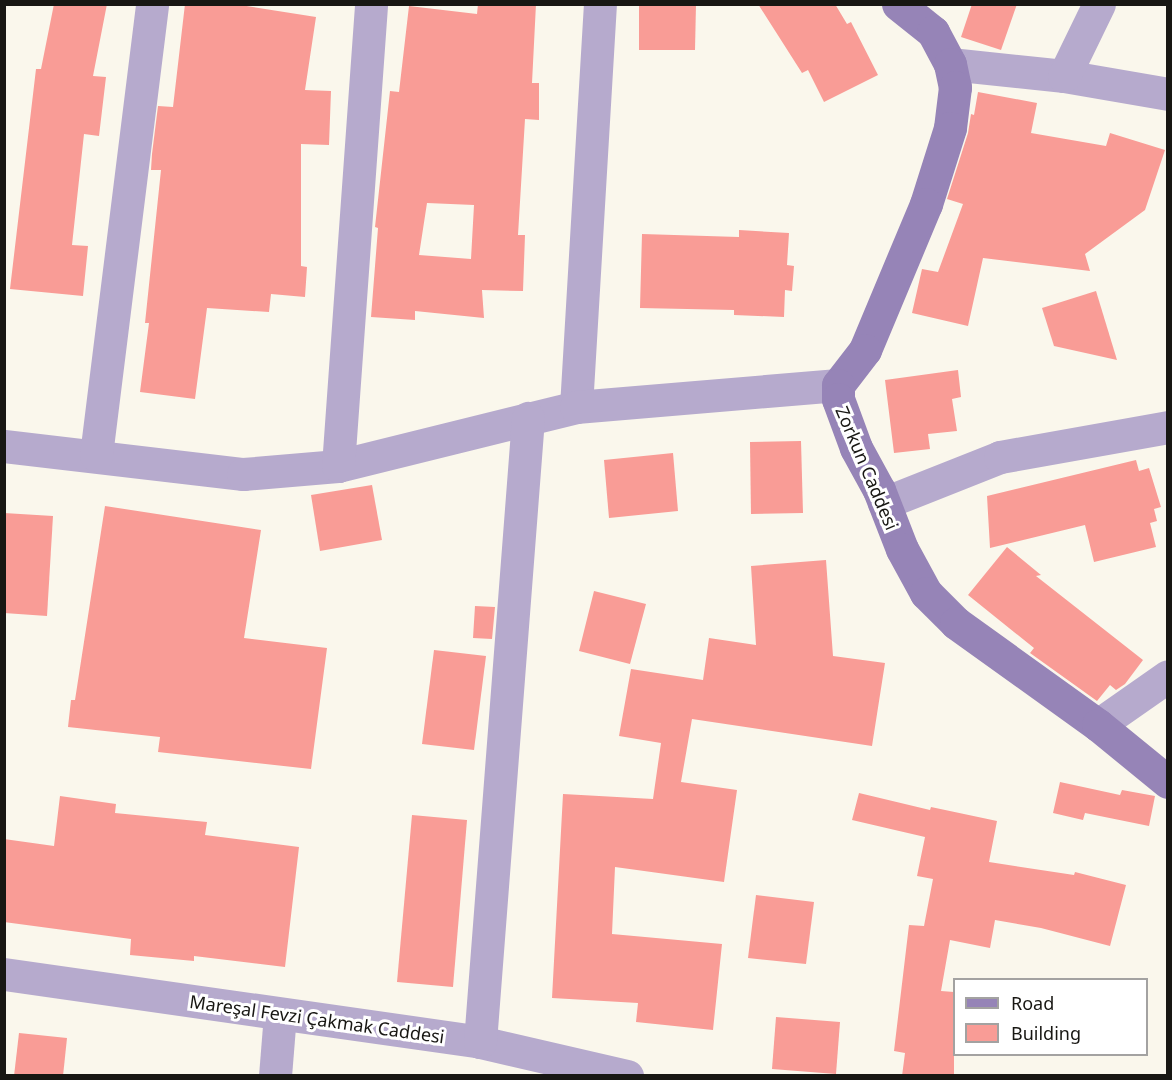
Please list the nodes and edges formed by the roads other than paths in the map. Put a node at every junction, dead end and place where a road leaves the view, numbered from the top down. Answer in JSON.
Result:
{"nodes":[{"id":1,"x":152,"y":4,"type":"edge"},
{"id":2,"x":371,"y":4,"type":"edge"},
{"id":3,"x":600,"y":4,"type":"edge"},
{"id":4,"x":898,"y":4,"type":"edge"},
{"id":5,"x":1099,"y":4,"type":"edge"},
{"id":6,"x":951,"y":64,"type":"junction"},
{"id":7,"x":1064,"y":76,"type":"junction"},
{"id":8,"x":1167,"y":94,"type":"edge"},
{"id":9,"x":838,"y":384,"type":"junction"},
{"id":10,"x":576,"y":407,"type":"junction"},
{"id":11,"x":528,"y":418,"type":"junction"},
{"id":12,"x":1167,"y":427,"type":"edge"},
{"id":13,"x":4,"y":446,"type":"edge"},
{"id":14,"x":96,"y":455,"type":"junction"},
{"id":15,"x":338,"y":466,"type":"junction"},
{"id":16,"x":884,"y":503,"type":"junction"},
{"id":17,"x":1167,"y":676,"type":"edge"},
{"id":18,"x":1098,"y":725,"type":"junction"},
{"id":19,"x":1167,"y":782,"type":"edge"},
{"id":20,"x":4,"y":974,"type":"edge"},
{"id":21,"x":280,"y":1014,"type":"junction"},
{"id":22,"x":480,"y":1042,"type":"junction"},
{"id":23,"x":275,"y":1076,"type":"edge"},
{"id":24,"x":627,"y":1076,"type":"edge"}],
"edges":[{"from":1,"to":14,"type":"street"},
{"from":2,"to":15,"type":"street"},
{"from":3,"to":10,"type":"street"},
{"from":4,"to":6,"type":"street","name":"Zorkun Caddesi"},
{"from":5,"to":7,"type":"street"},
{"from":6,"to":7,"type":"street"},
{"from":6,"to":9,"type":"street","name":"Zorkun Caddesi"},
{"from":7,"to":8,"type":"street"},
{"from":9,"to":10,"type":"street"},
{"from":9,"to":16,"type":"street","name":"Zorkun Caddesi"},
{"from":10,"to":11,"type":"street"},
{"from":11,"to":15,"type":"street"},
{"from":11,"to":22,"type":"street"},
{"from":12,"to":16,"type":"street"},
{"from":13,"to":14,"type":"street"},
{"from":14,"to":15,"type":"street"},
{"from":16,"to":18,"type":"street","name":"Zorkun Caddesi"},
{"from":17,"to":18,"type":"street"},
{"from":18,"to":19,"type":"street","name":"Zorkun Caddesi"},
{"from":20,"to":21,"type":"street","name":"Mareşal Fevzi Çakmak Caddesi"},
{"from":21,"to":22,"type":"street","name":"Mareşal Fevzi Çakmak Caddesi"},
{"from":21,"to":23,"type":"street"},
{"from":22,"to":24,"type":"street","name":"Mareşal Fevzi Çakmak Caddesi"}]}
